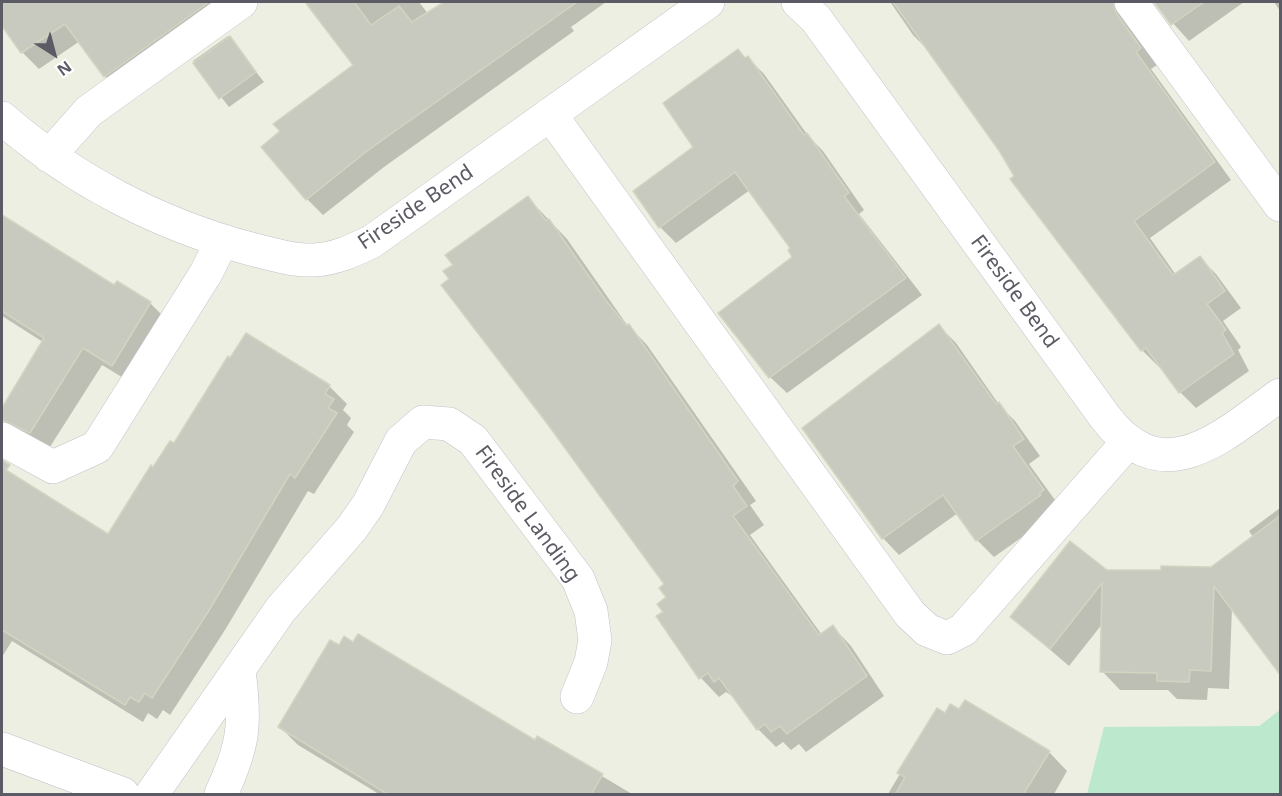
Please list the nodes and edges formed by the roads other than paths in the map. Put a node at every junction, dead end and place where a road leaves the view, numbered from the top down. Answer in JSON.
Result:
{"nodes":[{"id":1,"x":241,"y":2,"type":"edge"},
{"id":2,"x":708,"y":2,"type":"edge"},
{"id":3,"x":798,"y":2,"type":"edge"},
{"id":4,"x":1131,"y":2,"type":"edge"},
{"id":5,"x":550,"y":114,"type":"junction"},
{"id":6,"x":2,"y":118,"type":"edge"},
{"id":7,"x":49,"y":156,"type":"junction"},
{"id":8,"x":1281,"y":205,"type":"edge"},
{"id":9,"x":222,"y":241,"type":"junction"},
{"id":10,"x":1281,"y":394,"type":"edge"},
{"id":11,"x":2,"y":439,"type":"edge"},
{"id":12,"x":1127,"y":443,"type":"junction"},
{"id":13,"x":239,"y":670,"type":"junction"},
{"id":14,"x":577,"y":697,"type":"dead end"},
{"id":15,"x":2,"y":748,"type":"edge"},
{"id":16,"x":123,"y":795,"type":"edge"},
{"id":17,"x":152,"y":795,"type":"edge"},
{"id":18,"x":221,"y":795,"type":"edge"}],
"edges":[{"from":1,"to":7,"type":"street"},
{"from":2,"to":5,"type":"street","name":"Fireside Bend"},
{"from":3,"to":12,"type":"street","name":"Fireside Bend"},
{"from":4,"to":8,"type":"street"},
{"from":5,"to":9,"type":"street","name":"Fireside Bend"},
{"from":5,"to":12,"type":"street"},
{"from":6,"to":7,"type":"street","name":"Fireside Bend"},
{"from":7,"to":9,"type":"street","name":"Fireside Bend"},
{"from":9,"to":11,"type":"street"},
{"from":10,"to":12,"type":"street","name":"Fireside Bend"},
{"from":13,"to":14,"type":"street","name":"Fireside Landing"},
{"from":13,"to":17,"type":"street","name":"Fireside Landing"},
{"from":13,"to":18,"type":"street"},
{"from":15,"to":16,"type":"street"}]}
